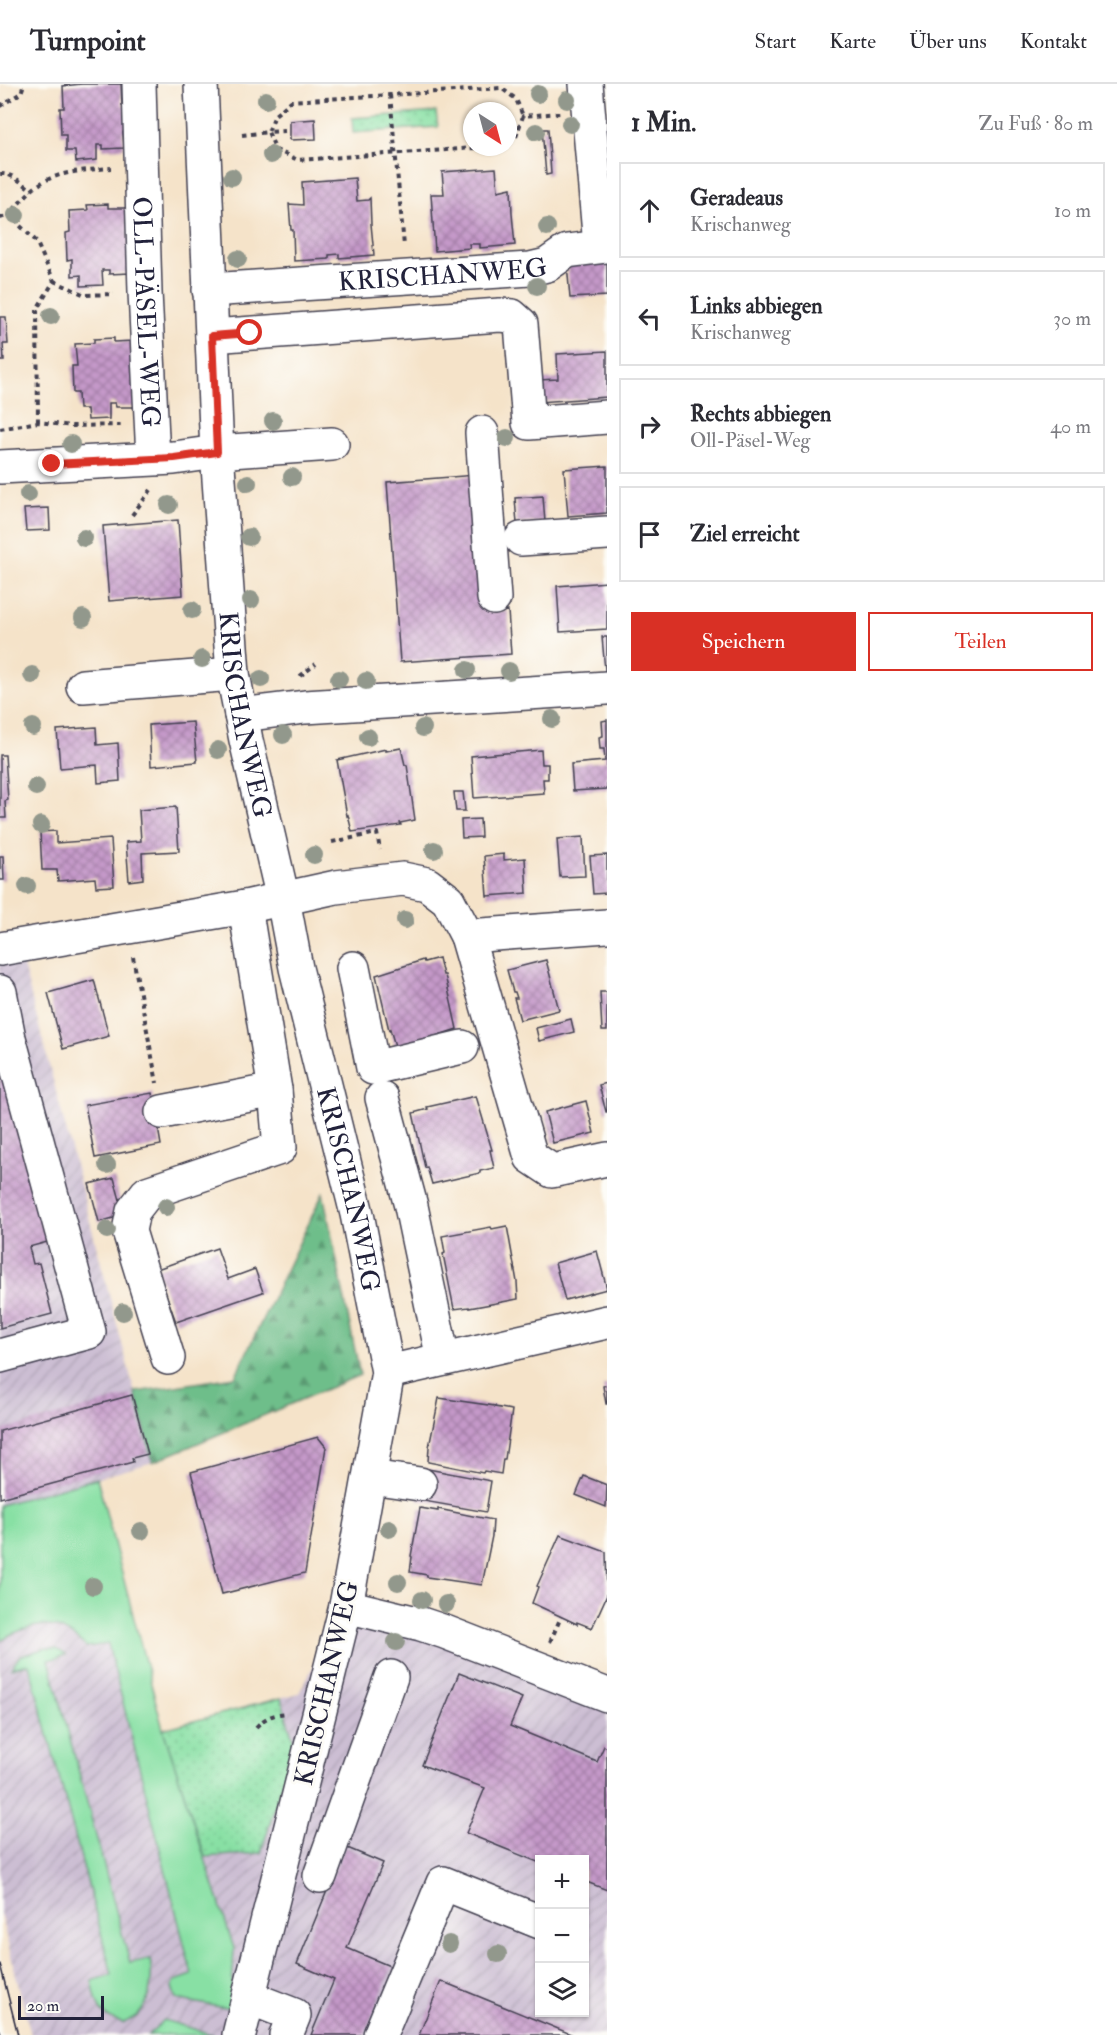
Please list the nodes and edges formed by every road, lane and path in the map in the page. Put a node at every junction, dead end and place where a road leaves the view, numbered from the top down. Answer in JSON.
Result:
{"nodes":[{"id":1,"x":24,"y":84,"type":"edge"},
{"id":2,"x":139,"y":84,"type":"edge"},
{"id":3,"x":201,"y":84,"type":"edge"},
{"id":4,"x":586,"y":84,"type":"edge"},
{"id":5,"x":390,"y":95,"type":"junction"},
{"id":6,"x":0,"y":106,"type":"edge"},
{"id":7,"x":550,"y":114,"type":"dead end"},
{"id":8,"x":523,"y":116,"type":"junction"},
{"id":9,"x":285,"y":131,"type":"dead end"},
{"id":10,"x":268,"y":132,"type":"junction"},
{"id":11,"x":517,"y":134,"type":"edge"},
{"id":12,"x":242,"y":135,"type":"dead end"},
{"id":13,"x":463,"y":149,"type":"edge"},
{"id":14,"x":396,"y":153,"type":"junction"},
{"id":15,"x":143,"y":166,"type":"junction"},
{"id":16,"x":0,"y":174,"type":"edge"},
{"id":17,"x":32,"y":190,"type":"junction"},
{"id":18,"x":9,"y":215,"type":"junction"},
{"id":19,"x":0,"y":218,"type":"edge"},
{"id":20,"x":603,"y":246,"type":"edge"},
{"id":21,"x":407,"y":277,"type":"junction"},
{"id":22,"x":54,"y":281,"type":"junction"},
{"id":23,"x":209,"y":290,"type":"junction"},
{"id":24,"x":145,"y":292,"type":"junction"},
{"id":25,"x":212,"y":336,"type":"junction"},
{"id":26,"x":607,"y":417,"type":"edge"},
{"id":27,"x":38,"y":422,"type":"junction"},
{"id":28,"x":152,"y":425,"type":"junction"},
{"id":29,"x":0,"y":429,"type":"edge"},
{"id":30,"x":482,"y":433,"type":"dead end"},
{"id":31,"x":332,"y":444,"type":"dead end"},
{"id":32,"x":217,"y":452,"type":"junction"},
{"id":33,"x":153,"y":459,"type":"junction"},
{"id":34,"x":0,"y":467,"type":"edge"},
{"id":35,"x":607,"y":533,"type":"edge"},
{"id":36,"x":521,"y":539,"type":"dead end"},
{"id":37,"x":494,"y":598,"type":"dead end"},
{"id":38,"x":233,"y":674,"type":"junction"},
{"id":39,"x":82,"y":686,"type":"dead end"},
{"id":40,"x":607,"y":688,"type":"edge"},
{"id":41,"x":241,"y":715,"type":"junction"},
{"id":42,"x":332,"y":842,"type":"dead end"},
{"id":43,"x":386,"y":880,"type":"junction"},
{"id":44,"x":283,"y":899,"type":"junction"},
{"id":45,"x":245,"y":907,"type":"junction"},
{"id":46,"x":127,"y":926,"type":"junction"},
{"id":47,"x":607,"y":926,"type":"edge"},
{"id":48,"x":467,"y":936,"type":"junction"},
{"id":49,"x":0,"y":950,"type":"edge"},
{"id":50,"x":353,"y":968,"type":"dead end"},
{"id":51,"x":0,"y":992,"type":"edge"},
{"id":52,"x":5,"y":1039,"type":"edge"},
{"id":53,"x":462,"y":1047,"type":"dead end"},
{"id":54,"x":324,"y":1080,"type":"junction"},
{"id":55,"x":378,"y":1083,"type":"junction"},
{"id":56,"x":275,"y":1090,"type":"junction"},
{"id":57,"x":162,"y":1112,"type":"joint"},
{"id":58,"x":607,"y":1159,"type":"edge"},
{"id":59,"x":607,"y":1322,"type":"edge"},
{"id":60,"x":0,"y":1356,"type":"edge"},
{"id":61,"x":168,"y":1358,"type":"dead end"},
{"id":62,"x":443,"y":1359,"type":"junction"},
{"id":63,"x":388,"y":1372,"type":"junction"},
{"id":64,"x":370,"y":1477,"type":"junction"},
{"id":65,"x":420,"y":1484,"type":"dead end"},
{"id":66,"x":346,"y":1606,"type":"junction"},
{"id":67,"x":561,"y":1617,"type":"dead end"},
{"id":68,"x":552,"y":1636,"type":"dead end"},
{"id":69,"x":391,"y":1677,"type":"dead end"},
{"id":70,"x":607,"y":1695,"type":"edge"},
{"id":71,"x":298,"y":1802,"type":"junction"},
{"id":72,"x":344,"y":1810,"type":"junction"},
{"id":73,"x":320,"y":1876,"type":"dead end"},
{"id":74,"x":535,"y":1920,"type":"edge"},
{"id":75,"x":250,"y":1998,"type":"junction"},
{"id":76,"x":239,"y":2035,"type":"edge"},
{"id":77,"x":286,"y":2035,"type":"edge"},
{"id":78,"x":380,"y":2035,"type":"edge"}],
"edges":[{"from":1,"to":6,"type":"path"},
{"from":2,"to":15,"type":"street","name":"OLL-PÄSEL-WEG"},
{"from":3,"to":23,"type":"street","name":"KRISCHANWEG"},
{"from":4,"to":20,"type":"street","name":"KRISCHANWEG"},
{"from":5,"to":8,"type":"path"},
{"from":5,"to":10,"type":"path"},
{"from":5,"to":14,"type":"path"},
{"from":7,"to":8,"type":"path"},
{"from":8,"to":11,"type":"path"},
{"from":9,"to":10,"type":"path"},
{"from":10,"to":12,"type":"path"},
{"from":10,"to":14,"type":"path"},
{"from":13,"to":14,"type":"path"},
{"from":14,"to":21,"type":"path"},
{"from":15,"to":17,"type":"path"},
{"from":15,"to":24,"type":"street","name":"OLL-PÄSEL-WEG"},
{"from":16,"to":17,"type":"path"},
{"from":17,"to":18,"type":"path"},
{"from":18,"to":19,"type":"path"},
{"from":18,"to":22,"type":"path"},
{"from":20,"to":21,"type":"street","name":"KRISCHANWEG"},
{"from":21,"to":23,"type":"street","name":"KRISCHANWEG"},
{"from":22,"to":24,"type":"path"},
{"from":22,"to":27,"type":"path"},
{"from":23,"to":25,"type":"street","name":"KRISCHANWEG"},
{"from":24,"to":28,"type":"street","name":"OLL-PÄSEL-WEG"},
{"from":25,"to":26,"type":"street","name":"KRISCHANWEG"},
{"from":25,"to":32,"type":"street","name":"KRISCHANWEG"},
{"from":27,"to":28,"type":"path"},
{"from":27,"to":29,"type":"path"},
{"from":28,"to":33,"type":"street","name":"OLL-PÄSEL-WEG"},
{"from":30,"to":37,"type":"street"},
{"from":31,"to":32,"type":"street","name":"OLL-PÄSEL-WEG"},
{"from":32,"to":33,"type":"street","name":"OLL-PÄSEL-WEG"},
{"from":32,"to":38,"type":"street","name":"KRISCHANWEG"},
{"from":33,"to":34,"type":"street","name":"OLL-PÄSEL-WEG"},
{"from":35,"to":36,"type":"street"},
{"from":38,"to":39,"type":"street"},
{"from":38,"to":41,"type":"street","name":"KRISCHANWEG"},
{"from":40,"to":41,"type":"street"},
{"from":41,"to":44,"type":"street","name":"KRISCHANWEG"},
{"from":42,"to":43,"type":"path"},
{"from":43,"to":44,"type":"street"},
{"from":43,"to":48,"type":"street"},
{"from":44,"to":45,"type":"street"},
{"from":44,"to":54,"type":"street","name":"KRISCHANWEG"},
{"from":45,"to":46,"type":"street"},
{"from":45,"to":56,"type":"street"},
{"from":46,"to":49,"type":"street"},
{"from":46,"to":57,"type":"path"},
{"from":47,"to":48,"type":"street"},
{"from":48,"to":58,"type":"street"},
{"from":50,"to":55,"type":"street"},
{"from":51,"to":52,"type":"street"},
{"from":52,"to":60,"type":"street"},
{"from":53,"to":55,"type":"street"},
{"from":54,"to":55,"type":"street"},
{"from":54,"to":63,"type":"street","name":"KRISCHANWEG"},
{"from":55,"to":62,"type":"street"},
{"from":56,"to":57,"type":"street"},
{"from":56,"to":61,"type":"street"},
{"from":59,"to":62,"type":"street"},
{"from":62,"to":63,"type":"street"},
{"from":63,"to":64,"type":"street","name":"KRISCHANWEG"},
{"from":64,"to":65,"type":"street"},
{"from":64,"to":66,"type":"street","name":"KRISCHANWEG"},
{"from":66,"to":70,"type":"street"},
{"from":66,"to":71,"type":"street","name":"KRISCHANWEG"},
{"from":67,"to":68,"type":"path"},
{"from":69,"to":72,"type":"street"},
{"from":71,"to":72,"type":"street"},
{"from":71,"to":75,"type":"street","name":"KRISCHANWEG"},
{"from":72,"to":73,"type":"street"},
{"from":74,"to":78,"type":"street"},
{"from":75,"to":76,"type":"street","name":"KRISCHANWEG"},
{"from":75,"to":77,"type":"street"}]}
